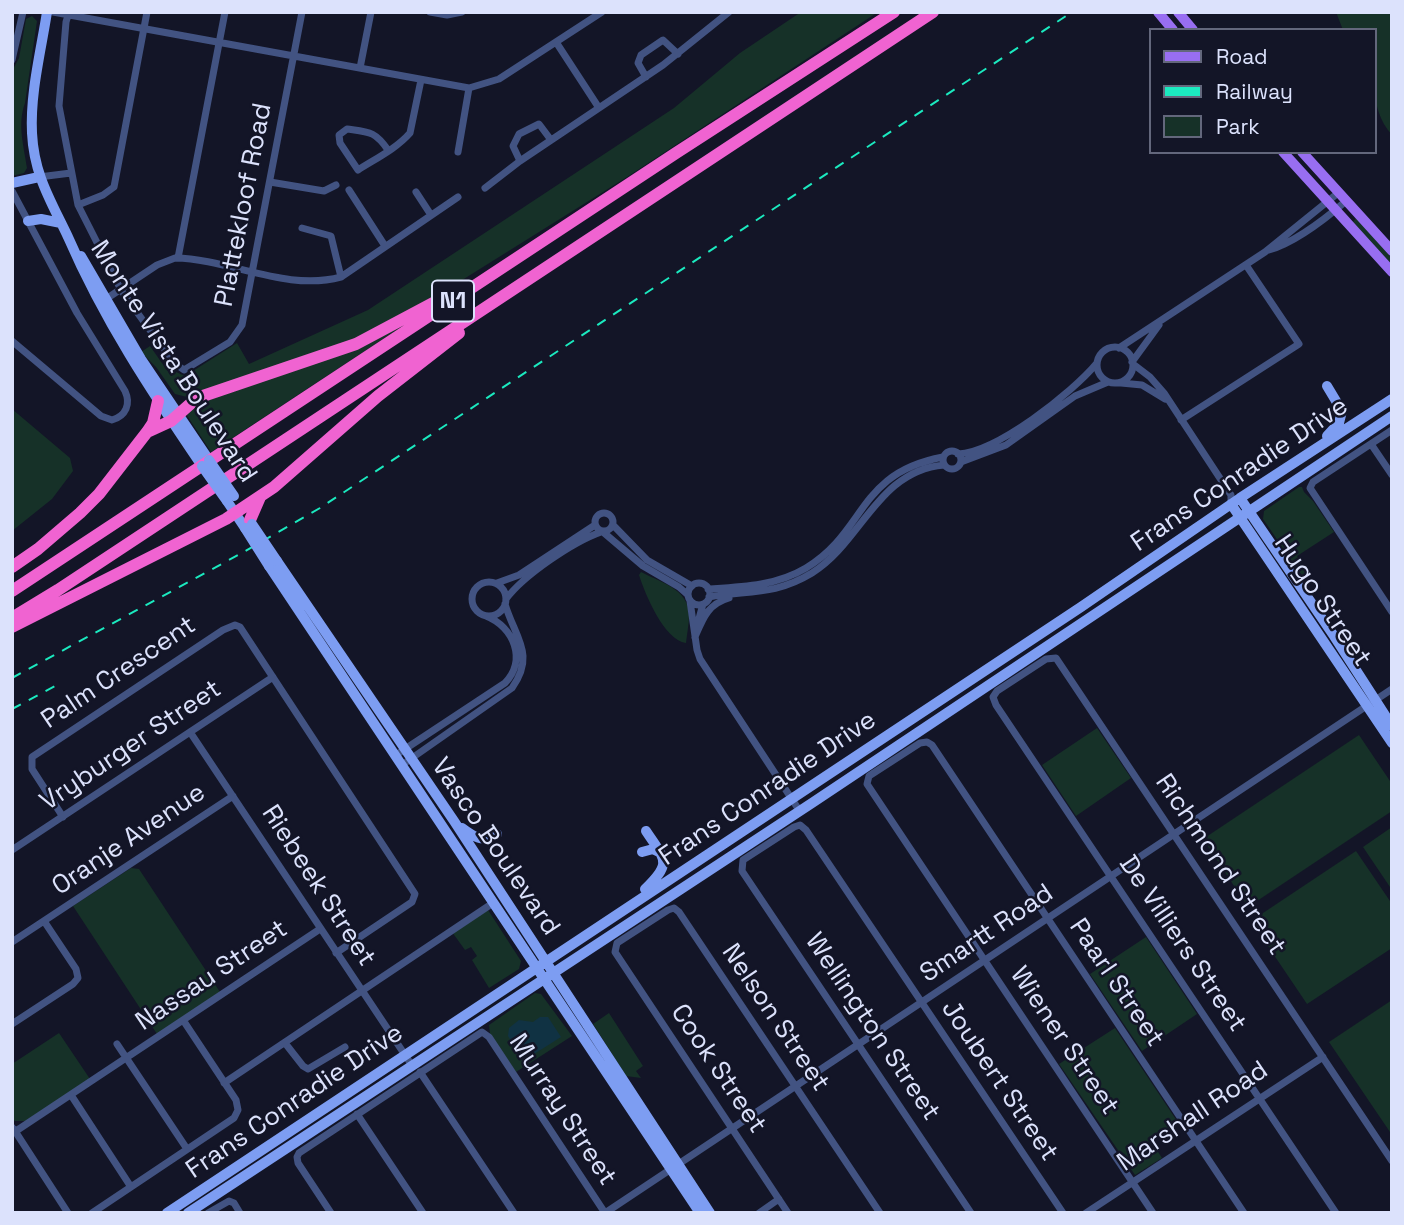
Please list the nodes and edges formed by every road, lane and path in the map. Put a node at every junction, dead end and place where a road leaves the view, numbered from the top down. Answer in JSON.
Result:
{"nodes":[{"id":1,"x":23,"y":12,"type":"edge"},
{"id":2,"x":47,"y":12,"type":"edge"},
{"id":3,"x":53,"y":12,"type":"edge"},
{"id":4,"x":147,"y":12,"type":"edge"},
{"id":5,"x":225,"y":12,"type":"edge"},
{"id":6,"x":302,"y":12,"type":"edge"},
{"id":7,"x":371,"y":12,"type":"edge"},
{"id":8,"x":430,"y":12,"type":"edge"},
{"id":9,"x":462,"y":12,"type":"edge"},
{"id":10,"x":602,"y":12,"type":"edge"},
{"id":11,"x":729,"y":12,"type":"edge"},
{"id":12,"x":894,"y":12,"type":"edge"},
{"id":13,"x":933,"y":12,"type":"edge"},
{"id":14,"x":1158,"y":12,"type":"edge"},
{"id":15,"x":1178,"y":12,"type":"edge"},
{"id":16,"x":69,"y":14,"type":"edge"},
{"id":17,"x":1171,"y":28,"type":"edge"},
{"id":18,"x":1191,"y":28,"type":"edge"},
{"id":19,"x":144,"y":29,"type":"junction"},
{"id":20,"x":219,"y":43,"type":"junction"},
{"id":21,"x":556,"y":43,"type":"junction"},
{"id":22,"x":677,"y":54,"type":"junction"},
{"id":23,"x":294,"y":57,"type":"junction"},
{"id":24,"x":12,"y":60,"type":"edge"},
{"id":25,"x":360,"y":68,"type":"junction"},
{"id":26,"x":646,"y":77,"type":"junction"},
{"id":27,"x":421,"y":80,"type":"junction"},
{"id":28,"x":469,"y":88,"type":"junction"},
{"id":29,"x":599,"y":108,"type":"junction"},
{"id":30,"x":551,"y":140,"type":"junction"},
{"id":31,"x":388,"y":150,"type":"junction"},
{"id":32,"x":458,"y":152,"type":"dead end"},
{"id":33,"x":676,"y":153,"type":"junction"},
{"id":34,"x":1285,"y":154,"type":"edge"},
{"id":35,"x":1304,"y":154,"type":"edge"},
{"id":36,"x":520,"y":161,"type":"junction"},
{"id":37,"x":71,"y":173,"type":"junction"},
{"id":38,"x":39,"y":177,"type":"junction"},
{"id":39,"x":270,"y":182,"type":"junction"},
{"id":40,"x":12,"y":183,"type":"edge"},
{"id":41,"x":336,"y":185,"type":"dead end"},
{"id":42,"x":485,"y":188,"type":"dead end"},
{"id":43,"x":349,"y":190,"type":"dead end"},
{"id":44,"x":12,"y":191,"type":"edge"},
{"id":45,"x":416,"y":192,"type":"dead end"},
{"id":46,"x":458,"y":197,"type":"dead end"},
{"id":47,"x":1342,"y":197,"type":"junction"},
{"id":48,"x":78,"y":205,"type":"junction"},
{"id":49,"x":1331,"y":206,"type":"junction"},
{"id":50,"x":431,"y":215,"type":"junction"},
{"id":51,"x":28,"y":221,"type":"junction"},
{"id":52,"x":61,"y":223,"type":"junction"},
{"id":53,"x":302,"y":229,"type":"dead end"},
{"id":54,"x":69,"y":240,"type":"junction"},
{"id":55,"x":385,"y":246,"type":"junction"},
{"id":56,"x":1392,"y":251,"type":"edge"},
{"id":57,"x":178,"y":258,"type":"junction"},
{"id":58,"x":1247,"y":265,"type":"junction"},
{"id":59,"x":253,"y":272,"type":"junction"},
{"id":60,"x":1392,"y":272,"type":"edge"},
{"id":61,"x":341,"y":277,"type":"junction"},
{"id":62,"x":516,"y":286,"type":"junction"},
{"id":63,"x":121,"y":290,"type":"junction"},
{"id":64,"x":106,"y":299,"type":"junction"},
{"id":65,"x":104,"y":314,"type":"junction"},
{"id":66,"x":1170,"y":315,"type":"junction"},
{"id":67,"x":12,"y":341,"type":"edge"},
{"id":68,"x":1119,"y":348,"type":"junction"},
{"id":69,"x":1097,"y":363,"type":"junction"},
{"id":70,"x":1133,"y":363,"type":"junction"},
{"id":71,"x":177,"y":367,"type":"joint"},
{"id":72,"x":1108,"y":382,"type":"junction"},
{"id":73,"x":1118,"y":383,"type":"junction"},
{"id":74,"x":1327,"y":386,"type":"dead end"},
{"id":75,"x":1392,"y":399,"type":"edge"},
{"id":76,"x":159,"y":401,"type":"junction"},
{"id":77,"x":1168,"y":401,"type":"junction"},
{"id":78,"x":1392,"y":416,"type":"edge"},
{"id":79,"x":176,"y":418,"type":"junction"},
{"id":80,"x":1181,"y":420,"type":"junction"},
{"id":81,"x":1392,"y":430,"type":"edge"},
{"id":82,"x":147,"y":432,"type":"junction"},
{"id":83,"x":1371,"y":444,"type":"junction"},
{"id":84,"x":1315,"y":449,"type":"junction"},
{"id":85,"x":959,"y":458,"type":"junction"},
{"id":86,"x":944,"y":461,"type":"junction"},
{"id":87,"x":1392,"y":475,"type":"edge"},
{"id":88,"x":260,"y":496,"type":"junction"},
{"id":89,"x":1234,"y":499,"type":"junction"},
{"id":90,"x":238,"y":510,"type":"junction"},
{"id":91,"x":1244,"y":514,"type":"junction"},
{"id":92,"x":249,"y":524,"type":"junction"},
{"id":93,"x":595,"y":525,"type":"junction"},
{"id":94,"x":613,"y":525,"type":"junction"},
{"id":95,"x":602,"y":532,"type":"junction"},
{"id":96,"x":12,"y":567,"type":"edge"},
{"id":97,"x":497,"y":583,"type":"junction"},
{"id":98,"x":692,"y":586,"type":"junction"},
{"id":99,"x":12,"y":591,"type":"edge"},
{"id":100,"x":744,"y":594,"type":"junction"},
{"id":101,"x":707,"y":597,"type":"junction"},
{"id":102,"x":689,"y":598,"type":"junction"},
{"id":103,"x":506,"y":602,"type":"junction"},
{"id":104,"x":1392,"y":612,"type":"edge"},
{"id":105,"x":486,"y":616,"type":"junction"},
{"id":106,"x":12,"y":618,"type":"edge"},
{"id":107,"x":12,"y":626,"type":"edge"},
{"id":108,"x":695,"y":638,"type":"junction"},
{"id":109,"x":273,"y":677,"type":"junction"},
{"id":110,"x":1392,"y":690,"type":"edge"},
{"id":111,"x":993,"y":699,"type":"joint"},
{"id":112,"x":1371,"y":704,"type":"junction"},
{"id":113,"x":1392,"y":726,"type":"edge"},
{"id":114,"x":190,"y":732,"type":"junction"},
{"id":115,"x":1392,"y":743,"type":"edge"},
{"id":116,"x":400,"y":752,"type":"junction"},
{"id":117,"x":407,"y":762,"type":"junction"},
{"id":118,"x":870,"y":788,"type":"joint"},
{"id":119,"x":233,"y":796,"type":"junction"},
{"id":120,"x":791,"y":799,"type":"junction"},
{"id":121,"x":799,"y":810,"type":"junction"},
{"id":122,"x":63,"y":817,"type":"junction"},
{"id":123,"x":454,"y":821,"type":"junction"},
{"id":124,"x":646,"y":831,"type":"dead end"},
{"id":125,"x":497,"y":834,"type":"dead end"},
{"id":126,"x":1174,"y":834,"type":"junction"},
{"id":127,"x":12,"y":850,"type":"edge"},
{"id":128,"x":642,"y":852,"type":"dead end"},
{"id":129,"x":660,"y":852,"type":"junction"},
{"id":130,"x":741,"y":864,"type":"joint"},
{"id":131,"x":1111,"y":877,"type":"junction"},
{"id":132,"x":493,"y":903,"type":"junction"},
{"id":133,"x":627,"y":907,"type":"junction"},
{"id":134,"x":1048,"y":918,"type":"junction"},
{"id":135,"x":44,"y":921,"type":"junction"},
{"id":136,"x":320,"y":929,"type":"junction"},
{"id":137,"x":12,"y":942,"type":"edge"},
{"id":138,"x":614,"y":948,"type":"joint"},
{"id":139,"x":337,"y":953,"type":"junction"},
{"id":140,"x":546,"y":961,"type":"junction"},
{"id":141,"x":984,"y":961,"type":"junction"},
{"id":142,"x":536,"y":968,"type":"junction"},
{"id":143,"x":553,"y":972,"type":"junction"},
{"id":144,"x":543,"y":978,"type":"junction"},
{"id":145,"x":363,"y":991,"type":"junction"},
{"id":146,"x":921,"y":1002,"type":"junction"},
{"id":147,"x":183,"y":1020,"type":"junction"},
{"id":148,"x":12,"y":1024,"type":"edge"},
{"id":149,"x":285,"y":1043,"type":"junction"},
{"id":150,"x":117,"y":1044,"type":"dead end"},
{"id":151,"x":858,"y":1044,"type":"junction"},
{"id":152,"x":345,"y":1047,"type":"dead end"},
{"id":153,"x":405,"y":1055,"type":"junction"},
{"id":154,"x":1323,"y":1057,"type":"junction"},
{"id":155,"x":126,"y":1058,"type":"junction"},
{"id":156,"x":411,"y":1064,"type":"junction"},
{"id":157,"x":420,"y":1072,"type":"junction"},
{"id":158,"x":224,"y":1083,"type":"junction"},
{"id":159,"x":795,"y":1086,"type":"junction"},
{"id":160,"x":71,"y":1095,"type":"junction"},
{"id":161,"x":1259,"y":1098,"type":"junction"},
{"id":162,"x":357,"y":1114,"type":"junction"},
{"id":163,"x":732,"y":1128,"type":"junction"},
{"id":164,"x":14,"y":1129,"type":"edge"},
{"id":165,"x":1196,"y":1140,"type":"junction"},
{"id":166,"x":187,"y":1149,"type":"junction"},
{"id":167,"x":1392,"y":1161,"type":"edge"},
{"id":168,"x":674,"y":1166,"type":"junction"},
{"id":169,"x":1133,"y":1182,"type":"junction"},
{"id":170,"x":131,"y":1187,"type":"junction"},
{"id":171,"x":779,"y":1199,"type":"junction"},
{"id":172,"x":68,"y":1213,"type":"edge"},
{"id":173,"x":92,"y":1213,"type":"edge"},
{"id":174,"x":167,"y":1213,"type":"edge"},
{"id":175,"x":188,"y":1213,"type":"edge"},
{"id":176,"x":208,"y":1213,"type":"edge"},
{"id":177,"x":240,"y":1213,"type":"edge"},
{"id":178,"x":331,"y":1213,"type":"edge"},
{"id":179,"x":423,"y":1213,"type":"edge"},
{"id":180,"x":514,"y":1213,"type":"edge"},
{"id":181,"x":605,"y":1213,"type":"edge"},
{"id":182,"x":700,"y":1213,"type":"edge"},
{"id":183,"x":710,"y":1213,"type":"edge"},
{"id":184,"x":759,"y":1213,"type":"edge"},
{"id":185,"x":788,"y":1213,"type":"edge"},
{"id":186,"x":880,"y":1213,"type":"edge"},
{"id":187,"x":971,"y":1213,"type":"edge"},
{"id":188,"x":1063,"y":1213,"type":"edge"},
{"id":189,"x":1086,"y":1213,"type":"edge"},
{"id":190,"x":1153,"y":1213,"type":"edge"},
{"id":191,"x":1244,"y":1213,"type":"edge"},
{"id":192,"x":1336,"y":1213,"type":"edge"}],
"edges":[{"from":1,"to":24,"type":"street"},
{"from":2,"to":38,"type":"main road","name":"Monte Vista Boulevard"},
{"from":3,"to":16,"type":"street"},
{"from":4,"to":19,"type":"street"},
{"from":5,"to":20,"type":"street"},
{"from":6,"to":23,"type":"street","name":"Plattekloof Road"},
{"from":7,"to":25,"type":"street"},
{"from":8,"to":9,"type":"street"},
{"from":10,"to":21,"type":"street"},
{"from":11,"to":22,"type":"street"},
{"from":12,"to":33,"type":"highway","number":"N1"},
{"from":13,"to":62,"type":"highway","number":"N1"},
{"from":14,"to":17,"type":"main road"},
{"from":15,"to":18,"type":"main road"},
{"from":16,"to":19,"type":"street"},
{"from":16,"to":37,"type":"street","name":"Monte Vista Boulevard"},
{"from":19,"to":20,"type":"street"},
{"from":19,"to":48,"type":"street"},
{"from":20,"to":23,"type":"street"},
{"from":20,"to":57,"type":"street"},
{"from":21,"to":28,"type":"street"},
{"from":21,"to":29,"type":"street"},
{"from":22,"to":26,"type":"street"},
{"from":22,"to":26,"type":"street"},
{"from":23,"to":25,"type":"street"},
{"from":23,"to":39,"type":"street","name":"Plattekloof Road"},
{"from":25,"to":27,"type":"street"},
{"from":26,"to":29,"type":"street"},
{"from":27,"to":28,"type":"street"},
{"from":27,"to":31,"type":"street"},
{"from":28,"to":32,"type":"street"},
{"from":29,"to":30,"type":"street"},
{"from":30,"to":36,"type":"street"},
{"from":30,"to":36,"type":"street"},
{"from":31,"to":31,"type":"street"},
{"from":33,"to":79,"type":"highway"},
{"from":33,"to":99,"type":"highway","number":"N1"},
{"from":34,"to":49,"type":"main road"},
{"from":35,"to":47,"type":"main road"},
{"from":36,"to":42,"type":"street"},
{"from":37,"to":38,"type":"street"},
{"from":37,"to":48,"type":"street","name":"Monte Vista Boulevard"},
{"from":38,"to":40,"type":"main road"},
{"from":38,"to":52,"type":"main road","name":"Monte Vista Boulevard"},
{"from":39,"to":41,"type":"street"},
{"from":39,"to":59,"type":"street","name":"Plattekloof Road"},
{"from":43,"to":55,"type":"street"},
{"from":44,"to":51,"type":"street"},
{"from":45,"to":50,"type":"street"},
{"from":46,"to":50,"type":"street"},
{"from":47,"to":49,"type":"street"},
{"from":47,"to":56,"type":"main road"},
{"from":48,"to":63,"type":"street","name":"Monte Vista Boulevard"},
{"from":49,"to":58,"type":"street"},
{"from":49,"to":60,"type":"main road"},
{"from":50,"to":55,"type":"street"},
{"from":51,"to":52,"type":"main road"},
{"from":51,"to":67,"type":"street"},
{"from":52,"to":54,"type":"main road","name":"Monte Vista Boulevard"},
{"from":53,"to":61,"type":"street"},
{"from":54,"to":64,"type":"main road","name":"Monte Vista Boulevard"},
{"from":54,"to":65,"type":"main road","name":"Monte Vista Boulevard"},
{"from":55,"to":61,"type":"street"},
{"from":57,"to":59,"type":"street"},
{"from":57,"to":63,"type":"street"},
{"from":58,"to":66,"type":"street"},
{"from":58,"to":80,"type":"street"},
{"from":59,"to":61,"type":"street"},
{"from":59,"to":71,"type":"street","name":"Plattekloof Road"},
{"from":62,"to":88,"type":"highway"},
{"from":62,"to":106,"type":"highway","number":"N1"},
{"from":63,"to":64,"type":"street"},
{"from":63,"to":71,"type":"street","name":"Monte Vista Boulevard"},
{"from":64,"to":65,"type":"street"},
{"from":64,"to":79,"type":"main road","name":"Monte Vista Boulevard"},
{"from":65,"to":76,"type":"main road","name":"Monte Vista Boulevard"},
{"from":66,"to":68,"type":"street"},
{"from":66,"to":70,"type":"street"},
{"from":68,"to":69,"type":"street"},
{"from":68,"to":70,"type":"street"},
{"from":69,"to":72,"type":"street"},
{"from":69,"to":85,"type":"street"},
{"from":70,"to":73,"type":"street"},
{"from":70,"to":77,"type":"street"},
{"from":72,"to":73,"type":"street"},
{"from":72,"to":85,"type":"street"},
{"from":73,"to":77,"type":"street"},
{"from":74,"to":84,"type":"main road"},
{"from":75,"to":84,"type":"main road","name":"Frans Conradie Drive"},
{"from":76,"to":79,"type":"main road","name":"Monte Vista Boulevard"},
{"from":76,"to":82,"type":"highway"},
{"from":77,"to":80,"type":"street"},
{"from":78,"to":91,"type":"main road","name":"Frans Conradie Drive"},
{"from":79,"to":82,"type":"highway"},
{"from":79,"to":90,"type":"main road","name":"Monte Vista Boulevard","bridge":true},
{"from":80,"to":89,"type":"street"},
{"from":81,"to":83,"type":"street","name":"Frans Conradie Drive"},
{"from":82,"to":96,"type":"highway"},
{"from":83,"to":87,"type":"street"},
{"from":83,"to":104,"type":"street","name":"Frans Conradie Drive"},
{"from":84,"to":89,"type":"main road","name":"Frans Conradie Drive"},
{"from":85,"to":86,"type":"street"},
{"from":85,"to":86,"type":"street"},
{"from":86,"to":100,"type":"street"},
{"from":86,"to":101,"type":"street"},
{"from":88,"to":90,"type":"highway"},
{"from":88,"to":92,"type":"highway"},
{"from":89,"to":91,"type":"main road","name":"Hugo Street"},
{"from":89,"to":120,"type":"main road","name":"Frans Conradie Drive"},
{"from":90,"to":92,"type":"main road","name":"Vasco Boulevard"},
{"from":90,"to":107,"type":"highway"},
{"from":91,"to":112,"type":"main road","name":"Hugo Street"},
{"from":91,"to":121,"type":"main road","name":"Frans Conradie Drive"},
{"from":92,"to":116,"type":"main road","name":"Vasco Boulevard","bridge":true},
{"from":93,"to":94,"type":"street"},
{"from":93,"to":95,"type":"street"},
{"from":93,"to":97,"type":"street"},
{"from":94,"to":95,"type":"street"},
{"from":94,"to":98,"type":"street"},
{"from":95,"to":102,"type":"street"},
{"from":95,"to":103,"type":"street"},
{"from":97,"to":103,"type":"street"},
{"from":97,"to":105,"type":"street"},
{"from":98,"to":101,"type":"street"},
{"from":98,"to":102,"type":"street"},
{"from":100,"to":101,"type":"street"},
{"from":100,"to":108,"type":"street"},
{"from":101,"to":102,"type":"street"},
{"from":101,"to":108,"type":"street"},
{"from":102,"to":108,"type":"street"},
{"from":103,"to":105,"type":"street"},
{"from":103,"to":117,"type":"street"},
{"from":105,"to":116,"type":"street"},
{"from":108,"to":120,"type":"street"},
{"from":109,"to":114,"type":"street","name":"Vryburger Street"},
{"from":109,"to":122,"type":"street","name":"Palm Crescent"},
{"from":109,"to":139,"type":"street"},
{"from":110,"to":112,"type":"street","name":"Smartt Road"},
{"from":111,"to":126,"type":"street","name":"Richmond Street"},
{"from":111,"to":131,"type":"street","name":"De Villiers Street"},
{"from":112,"to":113,"type":"main road","name":"Hugo Street"},
{"from":112,"to":115,"type":"main road","name":"Hugo Street"},
{"from":112,"to":126,"type":"street","name":"Smartt Road"},
{"from":114,"to":119,"type":"street","name":"Riebeek Street"},
{"from":114,"to":122,"type":"street","name":"Vryburger Street"},
{"from":116,"to":117,"type":"main road","name":"Vasco Boulevard"},
{"from":117,"to":123,"type":"main road","name":"Vasco Boulevard"},
{"from":117,"to":132,"type":"main road","name":"Vasco Boulevard"},
{"from":118,"to":134,"type":"street","name":"Paarl Street"},
{"from":118,"to":141,"type":"street","name":"Wiener Street"},
{"from":119,"to":135,"type":"street","name":"Oranje Avenue"},
{"from":119,"to":136,"type":"street","name":"Riebeek Street"},
{"from":120,"to":121,"type":"street"},
{"from":120,"to":133,"type":"main road","name":"Frans Conradie Drive"},
{"from":121,"to":143,"type":"main road","name":"Frans Conradie Drive"},
{"from":122,"to":127,"type":"street","name":"Vryburger Street"},
{"from":123,"to":125,"type":"main road"},
{"from":123,"to":140,"type":"main road","name":"Vasco Boulevard"},
{"from":124,"to":129,"type":"main road"},
{"from":126,"to":131,"type":"street","name":"Smartt Road"},
{"from":126,"to":154,"type":"street","name":"Richmond Street"},
{"from":128,"to":129,"type":"main road"},
{"from":129,"to":133,"type":"main road"},
{"from":130,"to":146,"type":"street","name":"Joubert Street"},
{"from":130,"to":151,"type":"street","name":"Wellington Street"},
{"from":131,"to":134,"type":"street","name":"Smartt Road"},
{"from":131,"to":161,"type":"street","name":"De Villiers Street"},
{"from":132,"to":142,"type":"main road","name":"Vasco Boulevard"},
{"from":132,"to":145,"type":"street"},
{"from":133,"to":140,"type":"main road","name":"Frans Conradie Drive"},
{"from":134,"to":141,"type":"street","name":"Smartt Road"},
{"from":134,"to":165,"type":"street","name":"Paarl Street"},
{"from":135,"to":137,"type":"street","name":"Oranje Avenue"},
{"from":135,"to":148,"type":"street"},
{"from":136,"to":139,"type":"street","name":"Riebeek Street"},
{"from":136,"to":147,"type":"street","name":"Nassau Street"},
{"from":138,"to":159,"type":"street","name":"Nelson Street"},
{"from":138,"to":163,"type":"street","name":"Cook Street"},
{"from":139,"to":145,"type":"street","name":"Riebeek Street"},
{"from":140,"to":142,"type":"main road","name":"Frans Conradie Drive"},
{"from":140,"to":143,"type":"main road","name":"Vasco Boulevard"},
{"from":141,"to":146,"type":"street","name":"Smartt Road"},
{"from":141,"to":169,"type":"street","name":"Wiener Street"},
{"from":142,"to":144,"type":"main road","name":"Vasco Boulevard"},
{"from":142,"to":153,"type":"main road","name":"Frans Conradie Drive"},
{"from":143,"to":144,"type":"main road","name":"Frans Conradie Drive"},
{"from":143,"to":168,"type":"main road","name":"Vasco Boulevard"},
{"from":144,"to":156,"type":"main road","name":"Frans Conradie Drive"},
{"from":144,"to":168,"type":"main road","name":"Vasco Boulevard"},
{"from":145,"to":149,"type":"street"},
{"from":145,"to":153,"type":"street","name":"Riebeek Street"},
{"from":146,"to":151,"type":"street","name":"Smartt Road"},
{"from":146,"to":188,"type":"street","name":"Joubert Street"},
{"from":147,"to":155,"type":"street","name":"Nassau Street"},
{"from":147,"to":158,"type":"street"},
{"from":149,"to":152,"type":"street"},
{"from":149,"to":158,"type":"street"},
{"from":150,"to":155,"type":"street","name":"Nassau Street"},
{"from":151,"to":159,"type":"street","name":"Smartt Road"},
{"from":151,"to":187,"type":"street","name":"Wellington Street"},
{"from":153,"to":156,"type":"street","name":"Riebeek Street"},
{"from":153,"to":174,"type":"main road","name":"Frans Conradie Drive"},
{"from":154,"to":161,"type":"street","name":"Marshall Road"},
{"from":154,"to":167,"type":"street","name":"Richmond Street"},
{"from":155,"to":160,"type":"street","name":"Nassau Street"},
{"from":155,"to":166,"type":"street"},
{"from":156,"to":175,"type":"main road","name":"Frans Conradie Drive"},
{"from":157,"to":162,"type":"street"},
{"from":157,"to":180,"type":"street"},
{"from":157,"to":181,"type":"street","name":"Murray Street"},
{"from":158,"to":166,"type":"street"},
{"from":159,"to":163,"type":"street","name":"Smartt Road"},
{"from":159,"to":186,"type":"street","name":"Nelson Street"},
{"from":160,"to":164,"type":"street","name":"Nassau Street"},
{"from":160,"to":170,"type":"street"},
{"from":161,"to":165,"type":"street","name":"Marshall Road"},
{"from":161,"to":192,"type":"street","name":"De Villiers Street"},
{"from":162,"to":178,"type":"street"},
{"from":162,"to":179,"type":"street"},
{"from":163,"to":168,"type":"street","name":"Smartt Road"},
{"from":163,"to":171,"type":"street","name":"Cook Street"},
{"from":164,"to":172,"type":"street"},
{"from":165,"to":169,"type":"street","name":"Marshall Road"},
{"from":165,"to":191,"type":"street","name":"Paarl Street"},
{"from":166,"to":170,"type":"street"},
{"from":168,"to":181,"type":"street","name":"Smartt Road"},
{"from":168,"to":182,"type":"main road","name":"Vasco Boulevard"},
{"from":168,"to":183,"type":"main road","name":"Vasco Boulevard"},
{"from":169,"to":189,"type":"street","name":"Marshall Road"},
{"from":169,"to":190,"type":"street","name":"Wiener Street"},
{"from":170,"to":173,"type":"street"},
{"from":171,"to":184,"type":"street"},
{"from":171,"to":185,"type":"street","name":"Cook Street"},
{"from":176,"to":177,"type":"street"}]}
